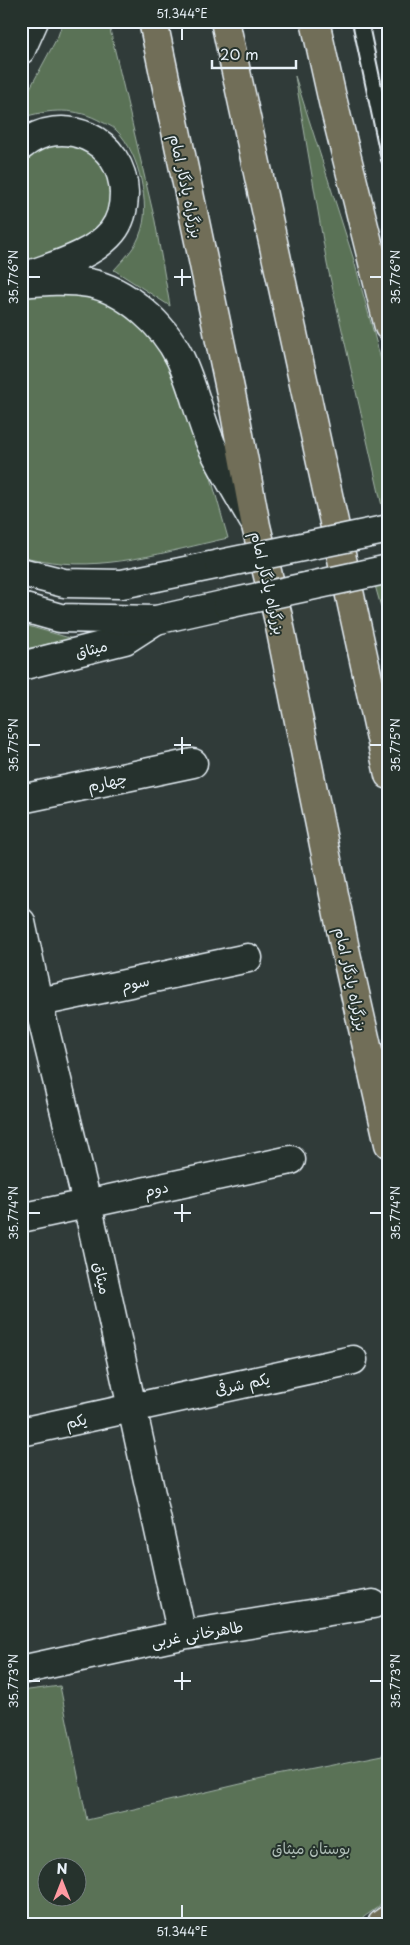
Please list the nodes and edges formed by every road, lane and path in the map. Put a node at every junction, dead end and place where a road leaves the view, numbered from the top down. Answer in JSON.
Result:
{"nodes":[{"id":1,"x":34,"y":21,"type":"edge"},
{"id":2,"x":153,"y":21,"type":"edge"},
{"id":3,"x":225,"y":21,"type":"edge"},
{"id":4,"x":315,"y":21,"type":"edge"},
{"id":5,"x":360,"y":21,"type":"edge"},
{"id":6,"x":21,"y":50,"type":"edge"},
{"id":7,"x":21,"y":146,"type":"edge"},
{"id":8,"x":389,"y":159,"type":"edge"},
{"id":9,"x":21,"y":278,"type":"edge"},
{"id":10,"x":21,"y":283,"type":"edge"},
{"id":11,"x":389,"y":327,"type":"edge"},
{"id":12,"x":256,"y":526,"type":"junction"},
{"id":13,"x":389,"y":529,"type":"edge"},
{"id":14,"x":389,"y":569,"type":"edge"},
{"id":15,"x":21,"y":572,"type":"edge"},
{"id":16,"x":21,"y":607,"type":"edge"},
{"id":17,"x":156,"y":620,"type":"junction"},
{"id":18,"x":21,"y":666,"type":"edge"},
{"id":19,"x":193,"y":763,"type":"dead end"},
{"id":20,"x":389,"y":775,"type":"edge"},
{"id":21,"x":21,"y":799,"type":"edge"},
{"id":22,"x":21,"y":922,"type":"edge"},
{"id":23,"x":248,"y":958,"type":"dead end"},
{"id":24,"x":30,"y":1004,"type":"edge"},
{"id":25,"x":389,"y":1144,"type":"edge"},
{"id":26,"x":291,"y":1160,"type":"dead end"},
{"id":27,"x":87,"y":1203,"type":"junction"},
{"id":28,"x":21,"y":1218,"type":"edge"},
{"id":29,"x":353,"y":1360,"type":"dead end"},
{"id":30,"x":132,"y":1407,"type":"junction"},
{"id":31,"x":21,"y":1432,"type":"edge"},
{"id":32,"x":373,"y":1604,"type":"dead end"},
{"id":33,"x":182,"y":1635,"type":"junction"},
{"id":34,"x":21,"y":1670,"type":"edge"},
{"id":35,"x":389,"y":1919,"type":"edge"},
{"id":36,"x":382,"y":1924,"type":"edge"}],
"edges":[{"from":1,"to":6,"type":"street"},
{"from":2,"to":12,"type":"highway","name":"بزرگراه یادگار امام"},
{"from":3,"to":20,"type":"highway"},
{"from":4,"to":11,"type":"highway"},
{"from":5,"to":8,"type":"lane"},
{"from":7,"to":9,"type":"street"},
{"from":10,"to":12,"type":"street"},
{"from":12,"to":25,"type":"highway","name":"بزرگراه یادگار امام"},
{"from":13,"to":15,"type":"street","bridge":true},
{"from":14,"to":17,"type":"street","bridge":true},
{"from":16,"to":17,"type":"street"},
{"from":17,"to":18,"type":"street","name":"میثاق"},
{"from":19,"to":21,"type":"street","name":"چهارم"},
{"from":22,"to":24,"type":"street","name":"میثاق"},
{"from":23,"to":24,"type":"street","name":"سوم"},
{"from":24,"to":27,"type":"street","name":"میثاق"},
{"from":26,"to":27,"type":"street","name":"دوم"},
{"from":27,"to":28,"type":"street","name":"دوم"},
{"from":27,"to":30,"type":"street","name":"میثاق"},
{"from":29,"to":30,"type":"street","name":"یکم شرقی"},
{"from":30,"to":31,"type":"street","name":"یکم"},
{"from":30,"to":33,"type":"street","name":"میثاق"},
{"from":32,"to":33,"type":"street","name":"طاهرخانی غربی"},
{"from":33,"to":34,"type":"street","name":"طاهرخانی غربی"},
{"from":35,"to":36,"type":"highway"}]}
